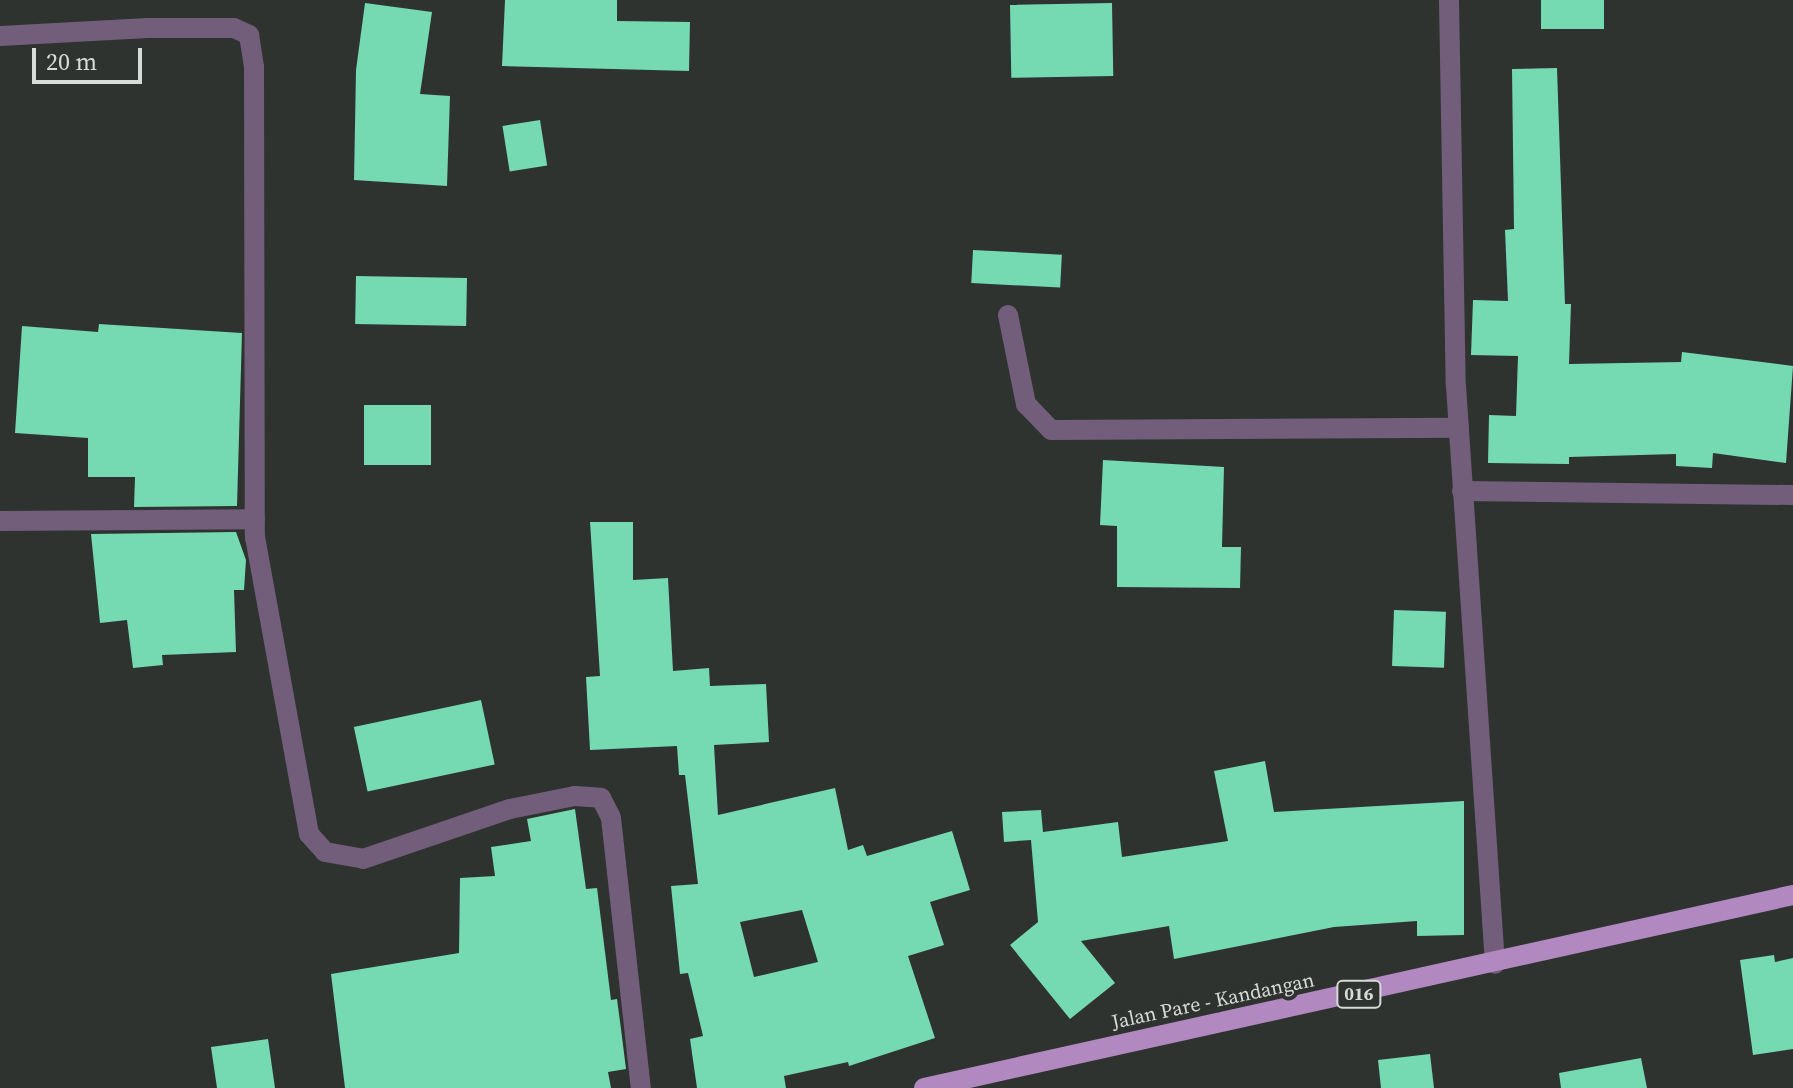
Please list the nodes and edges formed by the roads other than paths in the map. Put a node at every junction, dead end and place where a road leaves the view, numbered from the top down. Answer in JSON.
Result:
{"nodes":[{"id":1,"x":1449,"y":0,"type":"edge"},
{"id":2,"x":0,"y":36,"type":"edge"},
{"id":3,"x":1008,"y":315,"type":"dead end"},
{"id":4,"x":1459,"y":428,"type":"junction"},
{"id":5,"x":1462,"y":491,"type":"junction"},
{"id":6,"x":1793,"y":495,"type":"edge"},
{"id":7,"x":255,"y":519,"type":"junction"},
{"id":8,"x":0,"y":521,"type":"edge"},
{"id":9,"x":1793,"y":895,"type":"edge"},
{"id":10,"x":1495,"y":964,"type":"junction"},
{"id":11,"x":641,"y":1088,"type":"edge"},
{"id":12,"x":924,"y":1088,"type":"edge"}],
"edges":[{"from":1,"to":4,"type":"street"},
{"from":2,"to":7,"type":"street"},
{"from":3,"to":4,"type":"street"},
{"from":4,"to":5,"type":"street"},
{"from":5,"to":6,"type":"street"},
{"from":5,"to":10,"type":"street"},
{"from":7,"to":8,"type":"street"},
{"from":7,"to":11,"type":"street"},
{"from":9,"to":10,"type":"main road","name":"Jalan Pare - Kandangan","number":"016"},
{"from":10,"to":12,"type":"main road","name":"Jalan Pare - Kandangan","number":"016"}]}
